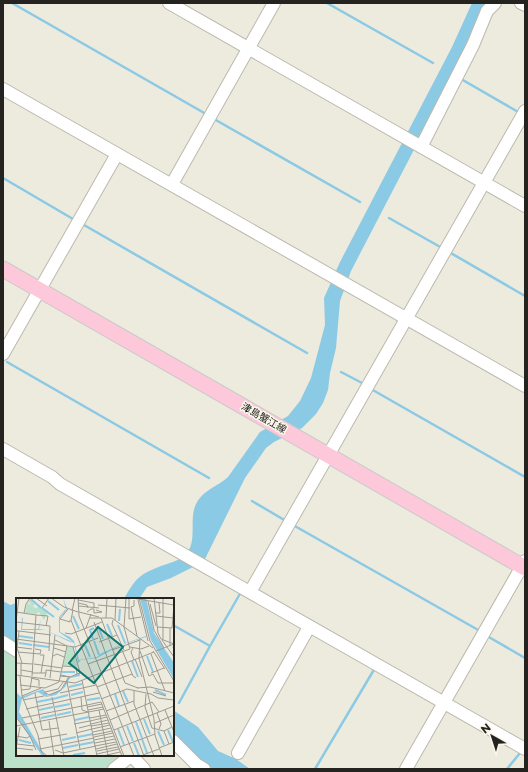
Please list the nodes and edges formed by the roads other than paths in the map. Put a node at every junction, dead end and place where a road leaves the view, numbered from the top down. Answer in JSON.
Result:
{"nodes":[{"id":1,"x":169,"y":3,"type":"edge"},
{"id":2,"x":274,"y":3,"type":"edge"},
{"id":3,"x":495,"y":3,"type":"edge"},
{"id":4,"x":521,"y":3,"type":"edge"},
{"id":5,"x":525,"y":5,"type":"edge"},
{"id":6,"x":248,"y":48,"type":"junction"},
{"id":7,"x":3,"y":89,"type":"edge"},
{"id":8,"x":525,"y":111,"type":"edge"},
{"id":9,"x":420,"y":146,"type":"junction"},
{"id":10,"x":117,"y":154,"type":"junction"},
{"id":11,"x":484,"y":183,"type":"junction"},
{"id":12,"x":172,"y":184,"type":"junction"},
{"id":13,"x":525,"y":206,"type":"edge"},
{"id":14,"x":3,"y":269,"type":"edge"},
{"id":15,"x":40,"y":290,"type":"junction"},
{"id":16,"x":406,"y":318,"type":"junction"},
{"id":17,"x":3,"y":354,"type":"edge"},
{"id":18,"x":525,"y":386,"type":"edge"},
{"id":19,"x":3,"y":449,"type":"edge"},
{"id":20,"x":329,"y":455,"type":"junction"},
{"id":21,"x":524,"y":565,"type":"edge"},
{"id":22,"x":250,"y":592,"type":"junction"},
{"id":23,"x":309,"y":627,"type":"junction"},
{"id":24,"x":3,"y":642,"type":"edge"},
{"id":25,"x":16,"y":650,"type":"edge"},
{"id":26,"x":444,"y":702,"type":"junction"},
{"id":27,"x":174,"y":742,"type":"edge"},
{"id":28,"x":525,"y":749,"type":"edge"},
{"id":29,"x":238,"y":753,"type":"dead end"},
{"id":30,"x":132,"y":756,"type":"edge"},
{"id":31,"x":114,"y":769,"type":"edge"},
{"id":32,"x":144,"y":769,"type":"edge"},
{"id":33,"x":204,"y":769,"type":"edge"},
{"id":34,"x":406,"y":769,"type":"edge"}],
"edges":[{"from":1,"to":6,"type":"street"},
{"from":2,"to":6,"type":"street"},
{"from":3,"to":9,"type":"street"},
{"from":4,"to":5,"type":"street"},
{"from":6,"to":9,"type":"street"},
{"from":6,"to":12,"type":"street"},
{"from":7,"to":10,"type":"street"},
{"from":8,"to":11,"type":"street"},
{"from":9,"to":11,"type":"street"},
{"from":10,"to":12,"type":"street"},
{"from":10,"to":15,"type":"street"},
{"from":11,"to":13,"type":"street"},
{"from":11,"to":16,"type":"street"},
{"from":12,"to":16,"type":"street"},
{"from":14,"to":15,"type":"main road","name":"津島蟹江線"},
{"from":15,"to":17,"type":"street"},
{"from":15,"to":20,"type":"main road","name":"津島蟹江線"},
{"from":16,"to":18,"type":"street"},
{"from":16,"to":20,"type":"street"},
{"from":19,"to":22,"type":"street"},
{"from":20,"to":21,"type":"main road","name":"津島蟹江線"},
{"from":20,"to":22,"type":"street"},
{"from":21,"to":26,"type":"street"},
{"from":22,"to":23,"type":"street"},
{"from":23,"to":26,"type":"street"},
{"from":23,"to":29,"type":"street"},
{"from":24,"to":25,"type":"street"},
{"from":26,"to":28,"type":"street"},
{"from":26,"to":34,"type":"street"},
{"from":27,"to":33,"type":"street"},
{"from":30,"to":31,"type":"street"},
{"from":30,"to":32,"type":"street"}]}
